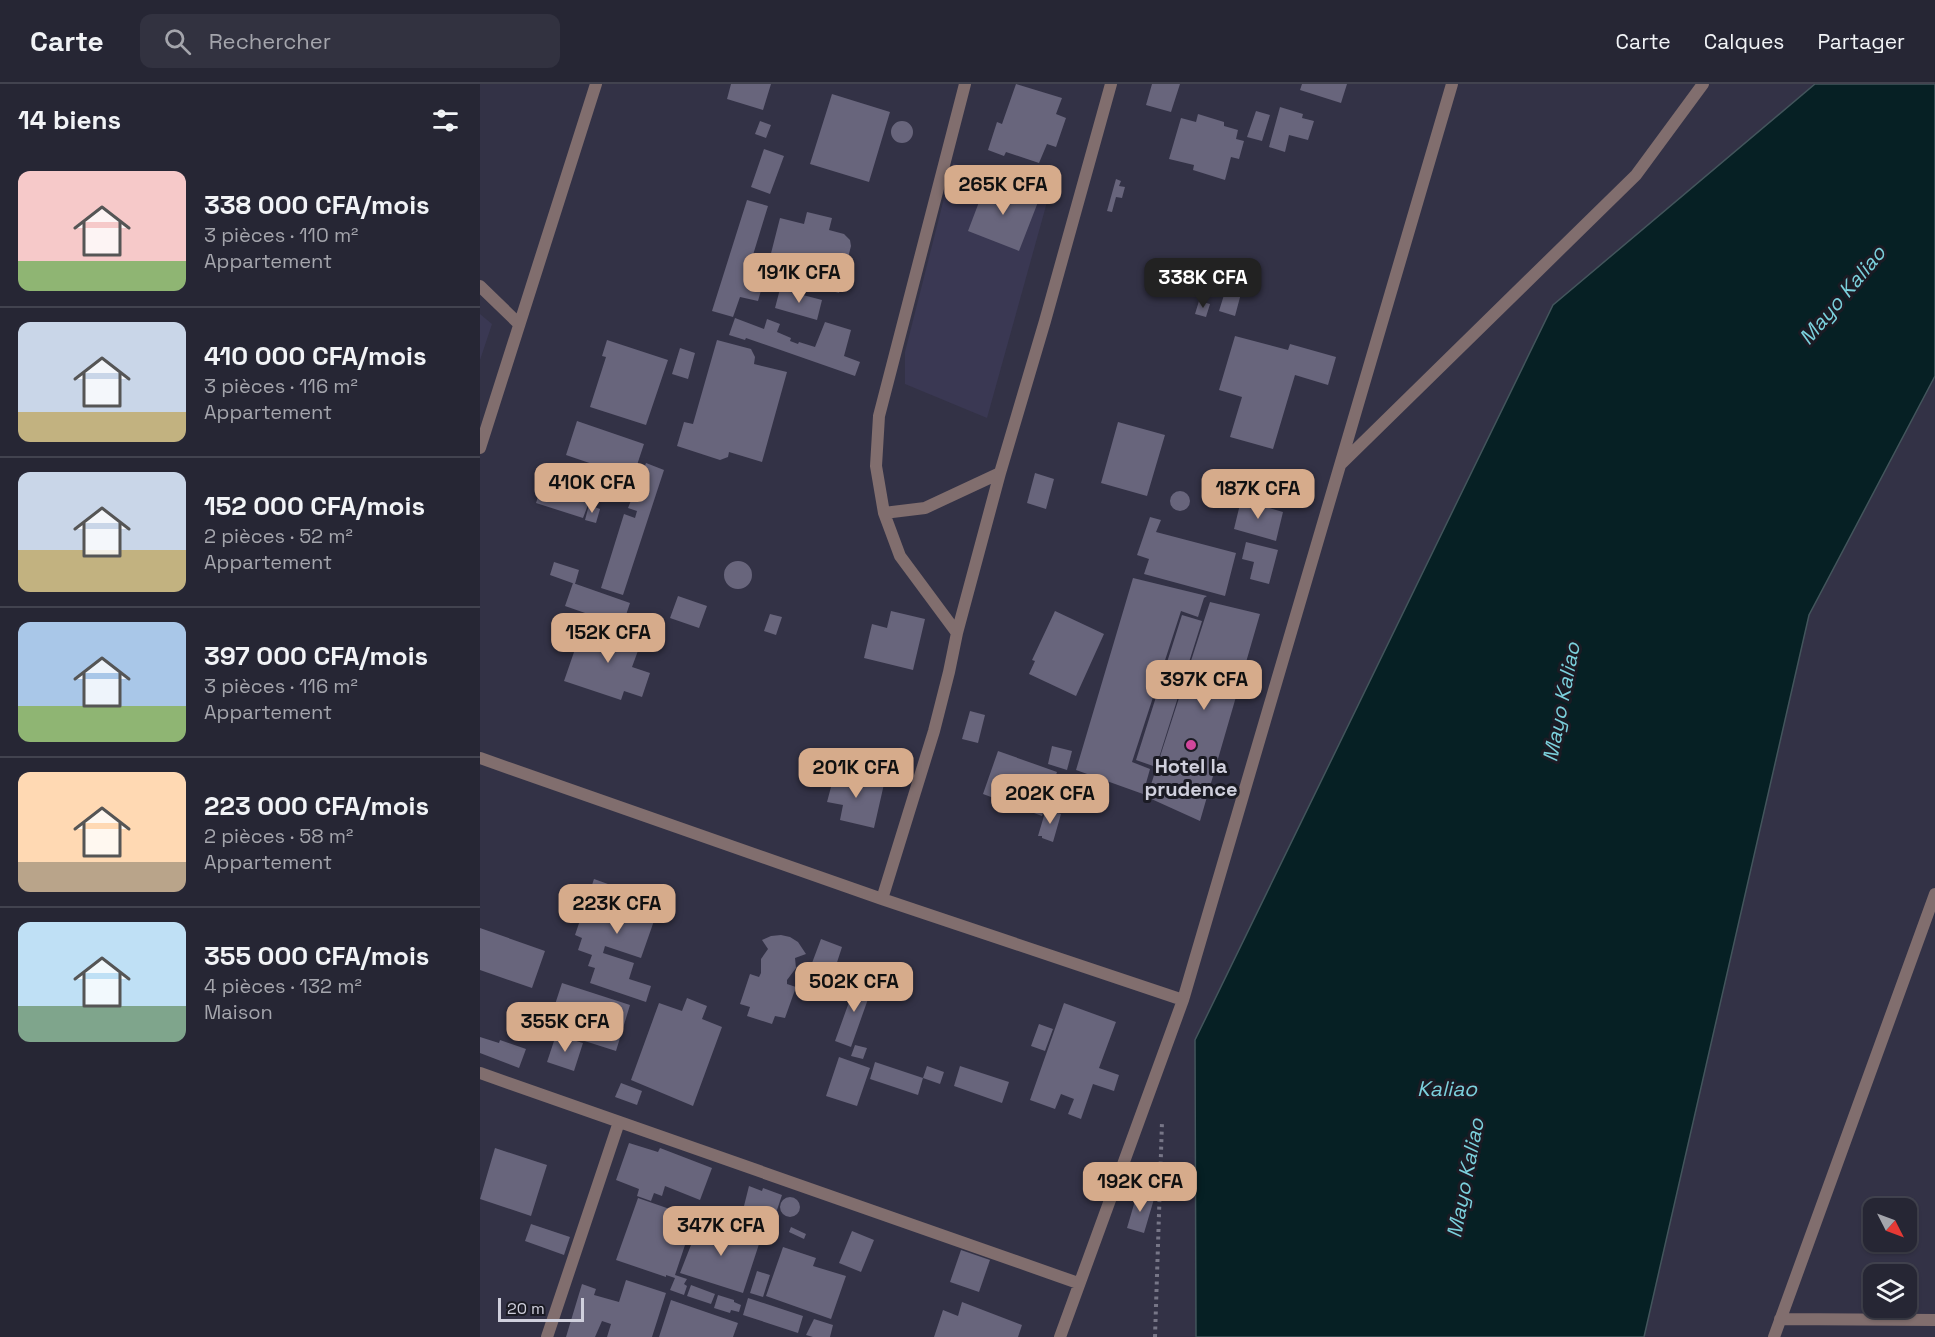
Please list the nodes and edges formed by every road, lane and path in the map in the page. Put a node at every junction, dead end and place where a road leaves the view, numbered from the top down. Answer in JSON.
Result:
{"nodes":[{"id":1,"x":596,"y":84,"type":"edge"},
{"id":2,"x":965,"y":84,"type":"edge"},
{"id":3,"x":1111,"y":84,"type":"edge"},
{"id":4,"x":1452,"y":84,"type":"edge"},
{"id":5,"x":1703,"y":84,"type":"edge"},
{"id":6,"x":480,"y":286,"type":"edge"},
{"id":7,"x":519,"y":324,"type":"junction"},
{"id":8,"x":480,"y":448,"type":"edge"},
{"id":9,"x":1339,"y":466,"type":"junction"},
{"id":10,"x":1000,"y":473,"type":"junction"},
{"id":11,"x":884,"y":513,"type":"junction"},
{"id":12,"x":957,"y":633,"type":"junction"},
{"id":13,"x":480,"y":758,"type":"edge"},
{"id":14,"x":1935,"y":894,"type":"edge"},
{"id":15,"x":882,"y":899,"type":"junction"},
{"id":16,"x":1183,"y":1000,"type":"junction"},
{"id":17,"x":480,"y":1073,"type":"edge"},
{"id":18,"x":619,"y":1122,"type":"junction"},
{"id":19,"x":1162,"y":1122,"type":"dead end"},
{"id":20,"x":1078,"y":1283,"type":"junction"},
{"id":21,"x":1780,"y":1319,"type":"junction"},
{"id":22,"x":1935,"y":1320,"type":"edge"},
{"id":23,"x":547,"y":1337,"type":"edge"},
{"id":24,"x":1060,"y":1337,"type":"edge"},
{"id":25,"x":1155,"y":1337,"type":"edge"},
{"id":26,"x":1774,"y":1337,"type":"edge"}],
"edges":[{"from":1,"to":7,"type":"street"},
{"from":2,"to":11,"type":"street"},
{"from":3,"to":10,"type":"street"},
{"from":4,"to":9,"type":"street"},
{"from":5,"to":9,"type":"street"},
{"from":6,"to":7,"type":"street"},
{"from":7,"to":8,"type":"street"},
{"from":9,"to":16,"type":"street"},
{"from":10,"to":11,"type":"street"},
{"from":10,"to":12,"type":"street"},
{"from":11,"to":12,"type":"street"},
{"from":12,"to":15,"type":"street"},
{"from":13,"to":15,"type":"street"},
{"from":14,"to":21,"type":"street"},
{"from":15,"to":16,"type":"street"},
{"from":16,"to":20,"type":"street"},
{"from":17,"to":18,"type":"street"},
{"from":18,"to":20,"type":"street"},
{"from":18,"to":23,"type":"street"},
{"from":19,"to":25,"type":"path"},
{"from":20,"to":24,"type":"street"},
{"from":21,"to":22,"type":"street"},
{"from":21,"to":26,"type":"street"}]}
